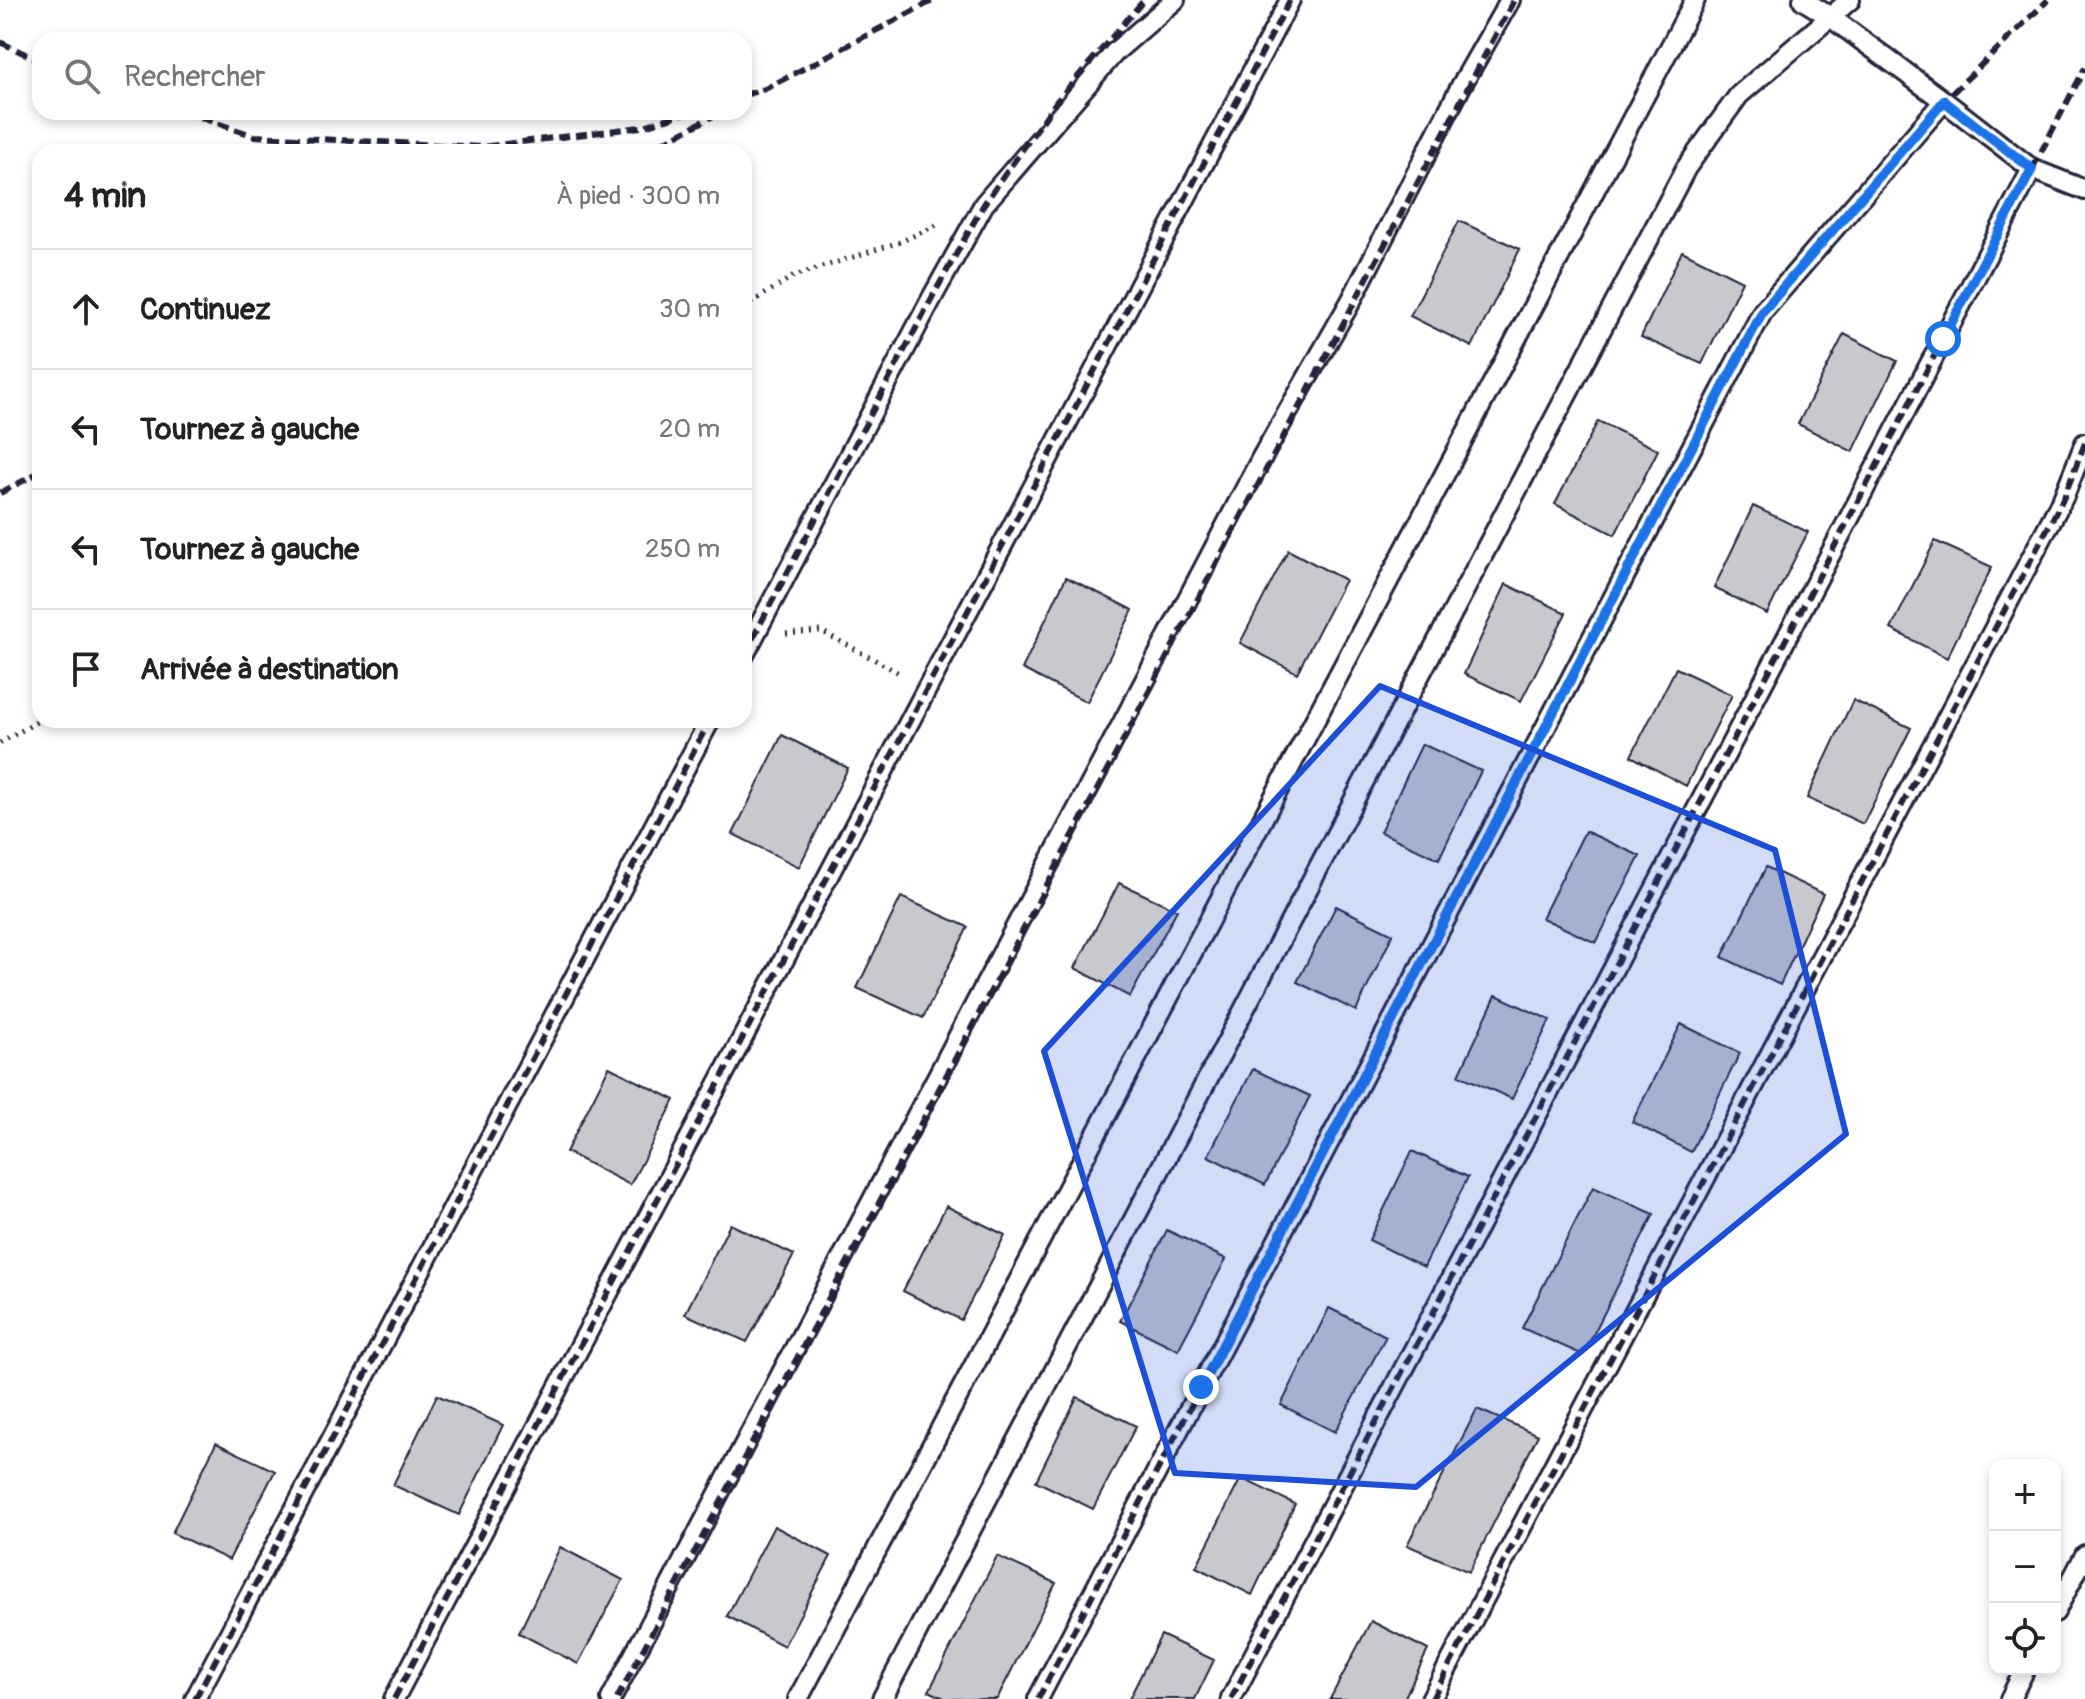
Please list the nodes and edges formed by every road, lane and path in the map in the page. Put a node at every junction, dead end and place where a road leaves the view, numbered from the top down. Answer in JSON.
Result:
{"nodes":[{"id":1,"x":1175,"y":0,"type":"edge"},
{"id":2,"x":1290,"y":0,"type":"edge"},
{"id":3,"x":1510,"y":0,"type":"edge"},
{"id":4,"x":1695,"y":0,"type":"edge"},
{"id":5,"x":1803,"y":0,"type":"edge"},
{"id":6,"x":1850,"y":0,"type":"edge"},
{"id":7,"x":1829,"y":16,"type":"junction"},
{"id":8,"x":1944,"y":101,"type":"junction"},
{"id":9,"x":2032,"y":169,"type":"junction"},
{"id":10,"x":2085,"y":190,"type":"edge"},
{"id":11,"x":984,"y":204,"type":"junction"},
{"id":12,"x":752,"y":302,"type":"edge"},
{"id":13,"x":2085,"y":443,"type":"edge"},
{"id":14,"x":754,"y":637,"type":"junction"},
{"id":15,"x":752,"y":641,"type":"edge"},
{"id":16,"x":928,"y":688,"type":"junction"},
{"id":17,"x":32,"y":725,"type":"edge"},
{"id":18,"x":706,"y":728,"type":"edge"},
{"id":19,"x":0,"y":743,"type":"edge"},
{"id":20,"x":2085,"y":1555,"type":"edge"},
{"id":21,"x":2060,"y":1603,"type":"edge"},
{"id":22,"x":2022,"y":1675,"type":"edge"},
{"id":23,"x":195,"y":1699,"type":"edge"},
{"id":24,"x":394,"y":1699,"type":"edge"},
{"id":25,"x":611,"y":1699,"type":"edge"},
{"id":26,"x":798,"y":1699,"type":"edge"},
{"id":27,"x":882,"y":1699,"type":"edge"},
{"id":28,"x":1038,"y":1699,"type":"edge"},
{"id":29,"x":1231,"y":1699,"type":"edge"},
{"id":30,"x":1431,"y":1699,"type":"edge"},
{"id":31,"x":2010,"y":1699,"type":"edge"}],
"edges":[{"from":1,"to":11,"type":"lane"},
{"from":2,"to":16,"type":"lane"},
{"from":3,"to":25,"type":"lane"},
{"from":4,"to":26,"type":"lane"},
{"from":5,"to":7,"type":"lane"},
{"from":6,"to":7,"type":"lane"},
{"from":7,"to":8,"type":"lane"},
{"from":7,"to":27,"type":"lane"},
{"from":8,"to":9,"type":"lane"},
{"from":8,"to":28,"type":"lane"},
{"from":9,"to":10,"type":"lane"},
{"from":9,"to":29,"type":"lane"},
{"from":11,"to":12,"type":"path"},
{"from":11,"to":14,"type":"lane"},
{"from":13,"to":30,"type":"lane"},
{"from":14,"to":15,"type":"lane"},
{"from":14,"to":16,"type":"path"},
{"from":16,"to":24,"type":"lane"},
{"from":17,"to":19,"type":"path"},
{"from":18,"to":23,"type":"lane"},
{"from":20,"to":21,"type":"lane"},
{"from":22,"to":31,"type":"lane"}]}
